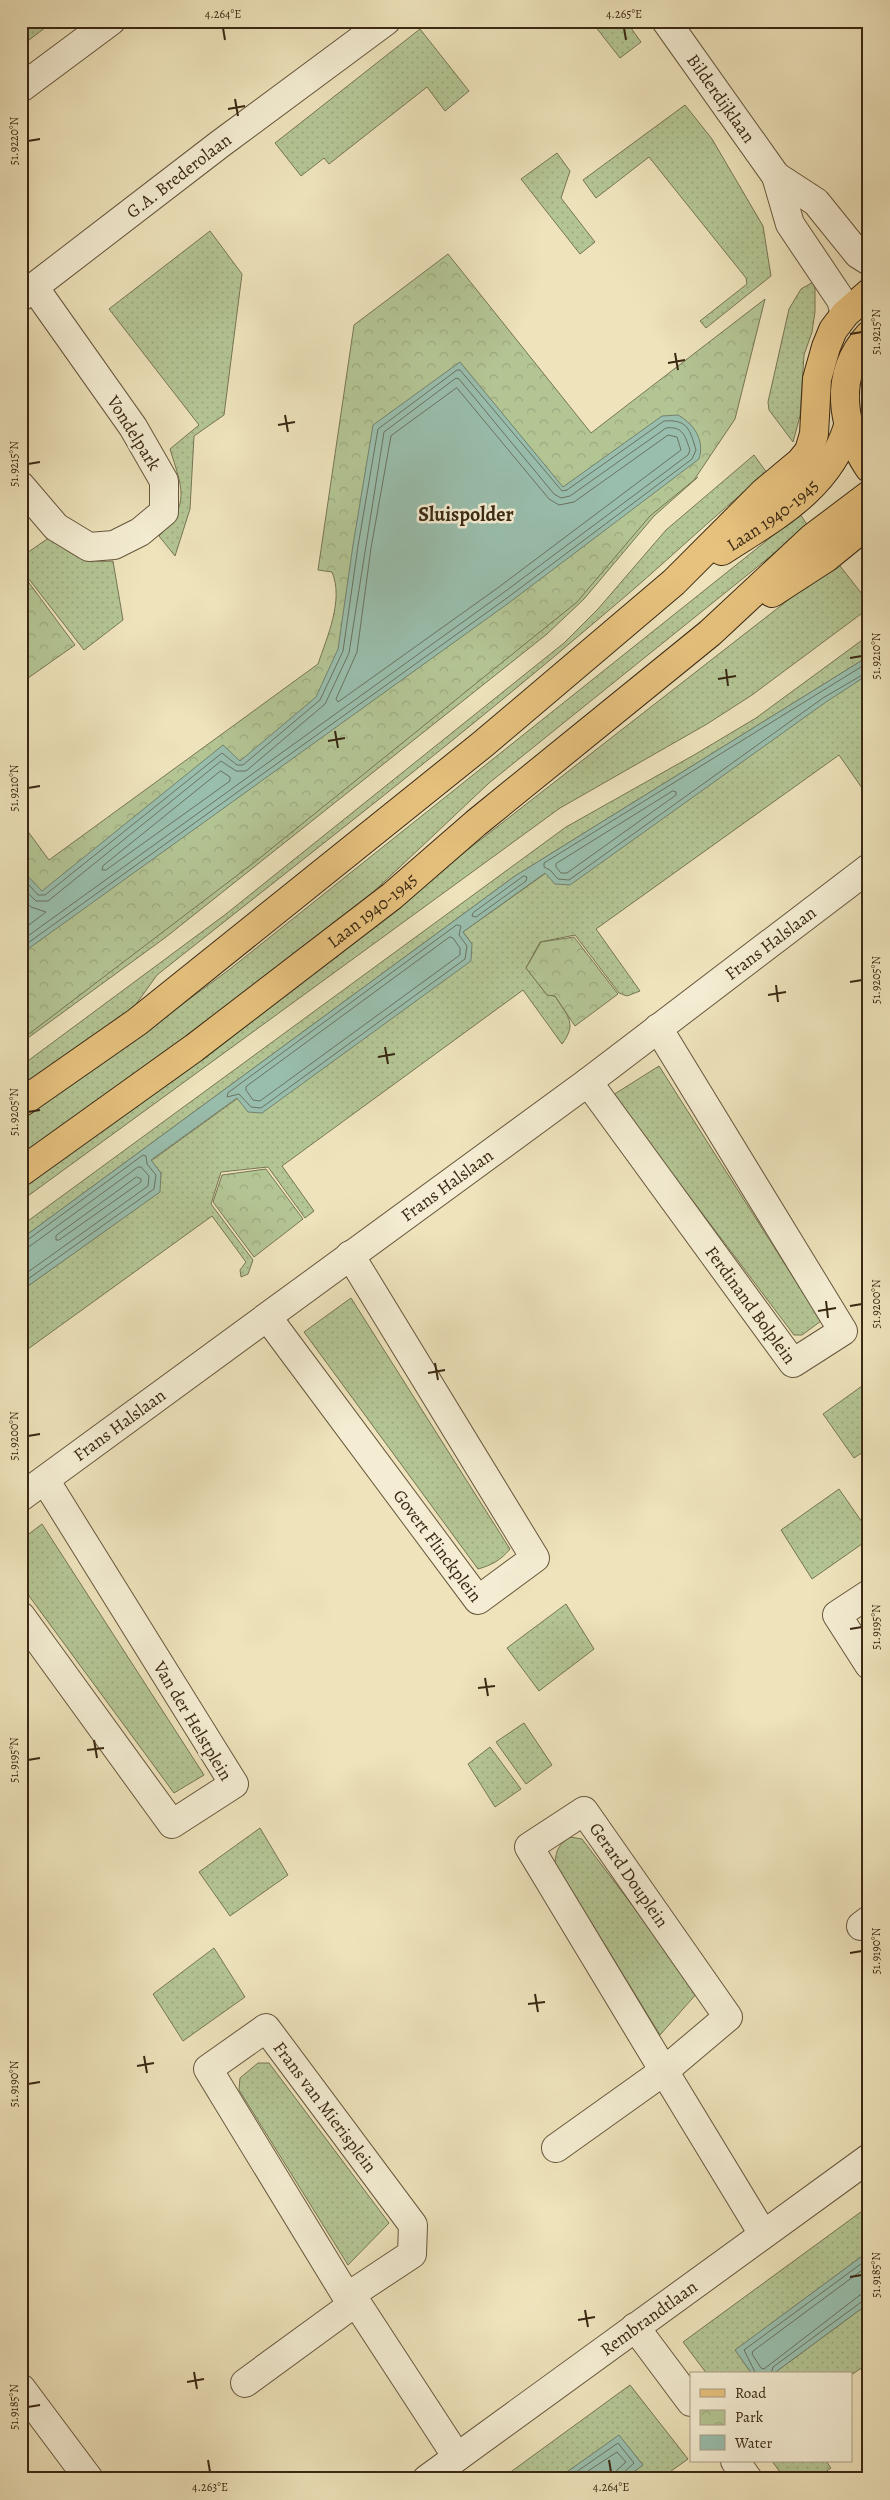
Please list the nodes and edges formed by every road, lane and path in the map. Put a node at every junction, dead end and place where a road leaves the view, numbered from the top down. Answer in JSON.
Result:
{"nodes":[{"id":1,"x":386,"y":21,"type":"edge"},
{"id":2,"x":666,"y":21,"type":"edge"},
{"id":3,"x":94,"y":26,"type":"edge"},
{"id":4,"x":21,"y":88,"type":"edge"},
{"id":5,"x":776,"y":176,"type":"junction"},
{"id":6,"x":869,"y":261,"type":"edge"},
{"id":7,"x":28,"y":292,"type":"edge"},
{"id":8,"x":869,"y":293,"type":"edge"},
{"id":9,"x":845,"y":314,"type":"junction"},
{"id":10,"x":869,"y":335,"type":"edge"},
{"id":11,"x":852,"y":359,"type":"junction"},
{"id":12,"x":848,"y":426,"type":"junction"},
{"id":13,"x":869,"y":468,"type":"edge"},
{"id":14,"x":21,"y":486,"type":"edge"},
{"id":15,"x":869,"y":495,"type":"edge"},
{"id":16,"x":869,"y":522,"type":"edge"},
{"id":17,"x":674,"y":582,"type":"junction"},
{"id":18,"x":710,"y":633,"type":"junction"},
{"id":19,"x":869,"y":868,"type":"edge"},
{"id":20,"x":658,"y":1028,"type":"junction"},
{"id":21,"x":588,"y":1082,"type":"junction"},
{"id":22,"x":21,"y":1103,"type":"edge"},
{"id":23,"x":21,"y":1172,"type":"edge"},
{"id":24,"x":350,"y":1255,"type":"junction"},
{"id":25,"x":268,"y":1318,"type":"junction"},
{"id":26,"x":45,"y":1480,"type":"junction"},
{"id":27,"x":21,"y":1497,"type":"edge"},
{"id":28,"x":869,"y":1594,"type":"edge"},
{"id":29,"x":21,"y":1616,"type":"edge"},
{"id":30,"x":869,"y":1665,"type":"edge"},
{"id":31,"x":664,"y":2071,"type":"junction"},
{"id":32,"x":556,"y":2148,"type":"dead end"},
{"id":33,"x":869,"y":2158,"type":"edge"},
{"id":34,"x":763,"y":2234,"type":"junction"},
{"id":35,"x":352,"y":2300,"type":"junction"},
{"id":36,"x":635,"y":2327,"type":"junction"},
{"id":37,"x":245,"y":2383,"type":"dead end"},
{"id":38,"x":22,"y":2392,"type":"edge"},
{"id":39,"x":690,"y":2401,"type":"edge"},
{"id":40,"x":456,"y":2457,"type":"junction"},
{"id":41,"x":736,"y":2462,"type":"edge"},
{"id":42,"x":89,"y":2479,"type":"edge"},
{"id":43,"x":427,"y":2479,"type":"edge"},
{"id":44,"x":748,"y":2479,"type":"edge"}],
"edges":[{"from":1,"to":7,"type":"street","name":"G.A. Brederolaan"},
{"from":2,"to":5,"type":"street","name":"Bilderdijklaan"},
{"from":3,"to":4,"type":"street"},
{"from":5,"to":6,"type":"street","name":"Bilderdijklaan"},
{"from":5,"to":9,"type":"street","name":"Bilderdijklaan"},
{"from":7,"to":14,"type":"street","name":"Vondelpark"},
{"from":8,"to":9,"type":"main road","name":"Laan 1940-1945"},
{"from":9,"to":11,"type":"main road"},
{"from":9,"to":17,"type":"main road","name":"Laan 1940-1945"},
{"from":10,"to":11,"type":"main road"},
{"from":11,"to":12,"type":"main road"},
{"from":12,"to":13,"type":"main road"},
{"from":12,"to":17,"type":"main road","name":"Laan 1940-1945"},
{"from":15,"to":18,"type":"main road","name":"Laan 1940-1945"},
{"from":16,"to":18,"type":"main road","name":"Laan 1940-1945"},
{"from":17,"to":22,"type":"main road","name":"Laan 1940-1945"},
{"from":18,"to":23,"type":"main road","name":"Laan 1940-1945"},
{"from":19,"to":20,"type":"street","name":"Frans Halslaan"},
{"from":20,"to":21,"type":"street","name":"Frans Halslaan"},
{"from":20,"to":21,"type":"street","name":"Ferdinand Bolplein"},
{"from":21,"to":24,"type":"street","name":"Frans Halslaan"},
{"from":24,"to":25,"type":"street","name":"Frans Halslaan"},
{"from":24,"to":25,"type":"street","name":"Govert Flinckplein"},
{"from":25,"to":26,"type":"street","name":"Frans Halslaan"},
{"from":26,"to":27,"type":"street","name":"Frans Halslaan"},
{"from":26,"to":29,"type":"street","name":"Van der Helstplein"},
{"from":28,"to":30,"type":"street"},
{"from":31,"to":31,"type":"street","name":"Gerard Douplein"},
{"from":31,"to":32,"type":"street","name":"Gerard Douplein"},
{"from":31,"to":34,"type":"street","name":"Gerard Douplein"},
{"from":33,"to":34,"type":"street","name":"Rembrandtlaan"},
{"from":34,"to":36,"type":"street","name":"Rembrandtlaan"},
{"from":35,"to":35,"type":"street","name":"Frans van Mierisplein"},
{"from":35,"to":37,"type":"street","name":"Frans van Mierisplein"},
{"from":35,"to":40,"type":"street","name":"Frans van Mierisplein"},
{"from":36,"to":39,"type":"street"},
{"from":36,"to":40,"type":"street","name":"Rembrandtlaan"},
{"from":38,"to":42,"type":"street"},
{"from":40,"to":43,"type":"street","name":"Rembrandtlaan"},
{"from":41,"to":44,"type":"street"}]}
